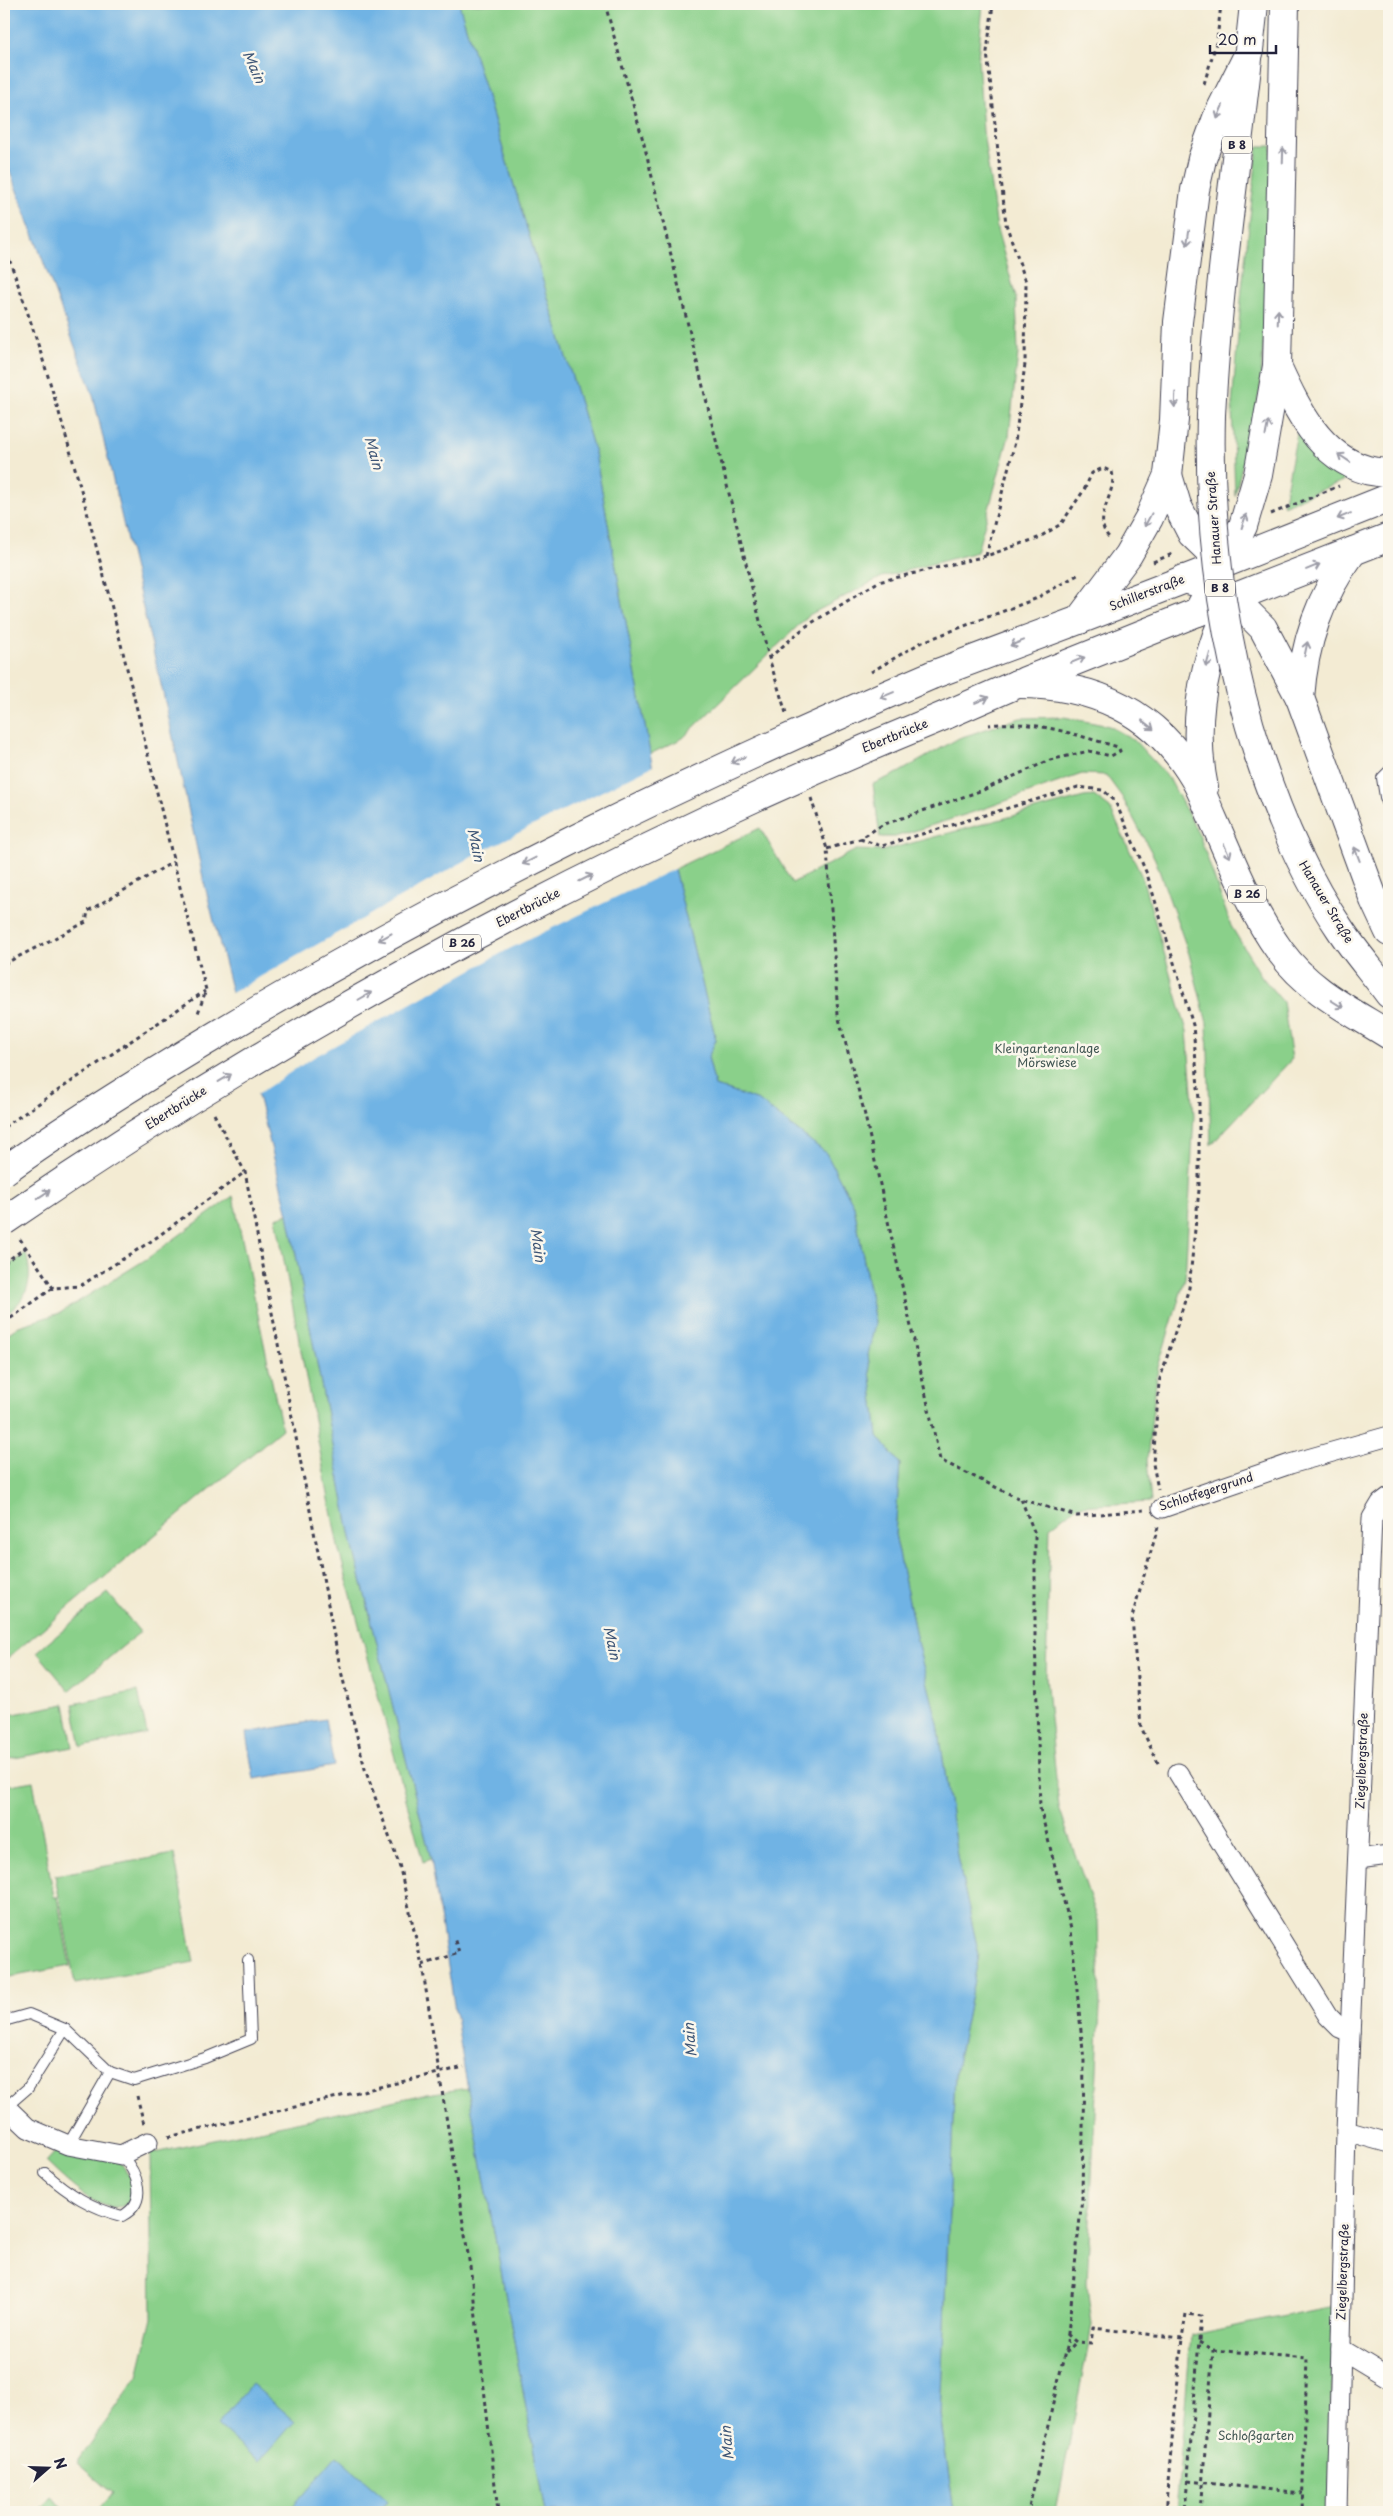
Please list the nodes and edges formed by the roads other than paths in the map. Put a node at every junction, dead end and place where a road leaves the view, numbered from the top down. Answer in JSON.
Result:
{"nodes":[{"id":1,"x":1254,"y":4,"type":"edge"},
{"id":2,"x":1285,"y":4,"type":"edge"},
{"id":3,"x":1249,"y":52,"type":"junction"},
{"id":4,"x":1277,"y":366,"type":"junction"},
{"id":5,"x":1389,"y":474,"type":"edge"},
{"id":6,"x":1168,"y":475,"type":"junction"},
{"id":7,"x":1389,"y":498,"type":"edge"},
{"id":8,"x":1389,"y":536,"type":"edge"},
{"id":9,"x":1353,"y":551,"type":"junction"},
{"id":10,"x":1228,"y":581,"type":"junction"},
{"id":11,"x":1079,"y":620,"type":"junction"},
{"id":12,"x":1017,"y":684,"type":"junction"},
{"id":13,"x":1300,"y":698,"type":"junction"},
{"id":14,"x":946,"y":715,"type":"joint"},
{"id":15,"x":1389,"y":771,"type":"edge"},
{"id":16,"x":1208,"y":806,"type":"junction"},
{"id":17,"x":1389,"y":806,"type":"edge"},
{"id":18,"x":1389,"y":932,"type":"edge"},
{"id":19,"x":1389,"y":994,"type":"edge"},
{"id":20,"x":1389,"y":1036,"type":"edge"},
{"id":21,"x":4,"y":1170,"type":"edge"},
{"id":22,"x":16,"y":1232,"type":"edge"},
{"id":23,"x":1389,"y":1436,"type":"edge"},
{"id":24,"x":1389,"y":1497,"type":"edge"},
{"id":25,"x":1162,"y":1508,"type":"road end"},
{"id":26,"x":1170,"y":1772,"type":"road end"},
{"id":27,"x":1389,"y":1855,"type":"edge"},
{"id":28,"x":1358,"y":1859,"type":"junction"},
{"id":29,"x":248,"y":1960,"type":"dead end"},
{"id":30,"x":4,"y":2021,"type":"edge"},
{"id":31,"x":66,"y":2029,"type":"junction"},
{"id":32,"x":1350,"y":2032,"type":"junction"},
{"id":33,"x":110,"y":2072,"type":"junction"},
{"id":34,"x":5,"y":2106,"type":"edge"},
{"id":35,"x":1346,"y":2131,"type":"junction"},
{"id":36,"x":148,"y":2142,"type":"road end"},
{"id":37,"x":1389,"y":2143,"type":"edge"},
{"id":38,"x":68,"y":2146,"type":"junction"},
{"id":39,"x":121,"y":2155,"type":"junction"},
{"id":40,"x":45,"y":2173,"type":"dead end"},
{"id":41,"x":1341,"y":2349,"type":"junction"},
{"id":42,"x":1389,"y":2378,"type":"edge"},
{"id":43,"x":1337,"y":2512,"type":"edge"}],
"edges":[{"from":1,"to":3,"type":"main road","name":"Hanauer Straße","number":"B 8"},
{"from":4,"to":2,"type":"main road","one_way":true},
{"from":3,"to":6,"type":"main road","one_way":true},
{"from":3,"to":19,"type":"main road","name":"Hanauer Straße","number":"B 8","bridge":true},
{"from":5,"to":4,"type":"main road","one_way":true},
{"from":10,"to":4,"type":"main road","one_way":true},
{"from":6,"to":10,"type":"main road"},
{"from":6,"to":11,"type":"main road","one_way":true},
{"from":7,"to":10,"type":"main road","name":"Schillerstraße","one_way":true},
{"from":8,"to":9,"type":"main road","name":"Schillerstraße"},
{"from":10,"to":9,"type":"main road","name":"Schillerstraße","one_way":true},
{"from":13,"to":9,"type":"main road","one_way":true},
{"from":10,"to":11,"type":"main road","name":"Schillerstraße"},
{"from":12,"to":10,"type":"main road","name":"Schillerstraße","one_way":true},
{"from":10,"to":13,"type":"main road"},
{"from":10,"to":16,"type":"main road","one_way":true},
{"from":11,"to":21,"type":"main road","name":"Schillerstraße","one_way":true,"bridge":true},
{"from":14,"to":12,"type":"main road","name":"Schillerstraße","number":"B 26","one_way":true},
{"from":12,"to":16,"type":"main road","one_way":true},
{"from":18,"to":13,"type":"main road","one_way":true},
{"from":22,"to":14,"type":"main road","name":"Ebertbrücke","number":"B 26","one_way":true,"bridge":true},
{"from":15,"to":17,"type":"lane"},
{"from":16,"to":20,"type":"main road","number":"B 26","one_way":true},
{"from":23,"to":25,"type":"street","name":"Schlotfegergrund"},
{"from":24,"to":28,"type":"street","name":"Ziegelbergstraße"},
{"from":26,"to":32,"type":"street"},
{"from":27,"to":28,"type":"street"},
{"from":28,"to":32,"type":"street","name":"Ziegelbergstraße"},
{"from":29,"to":33,"type":"lane"},
{"from":30,"to":31,"type":"lane"},
{"from":31,"to":33,"type":"lane"},
{"from":31,"to":34,"type":"lane"},
{"from":32,"to":35,"type":"street","name":"Ziegelbergstraße"},
{"from":33,"to":38,"type":"lane"},
{"from":34,"to":38,"type":"street"},
{"from":35,"to":37,"type":"street"},
{"from":35,"to":41,"type":"street","name":"Ziegelbergstraße"},
{"from":36,"to":39,"type":"street"},
{"from":38,"to":39,"type":"street"},
{"from":39,"to":40,"type":"lane"},
{"from":41,"to":42,"type":"street"},
{"from":41,"to":43,"type":"street","name":"Ziegelbergstraße"}]}
